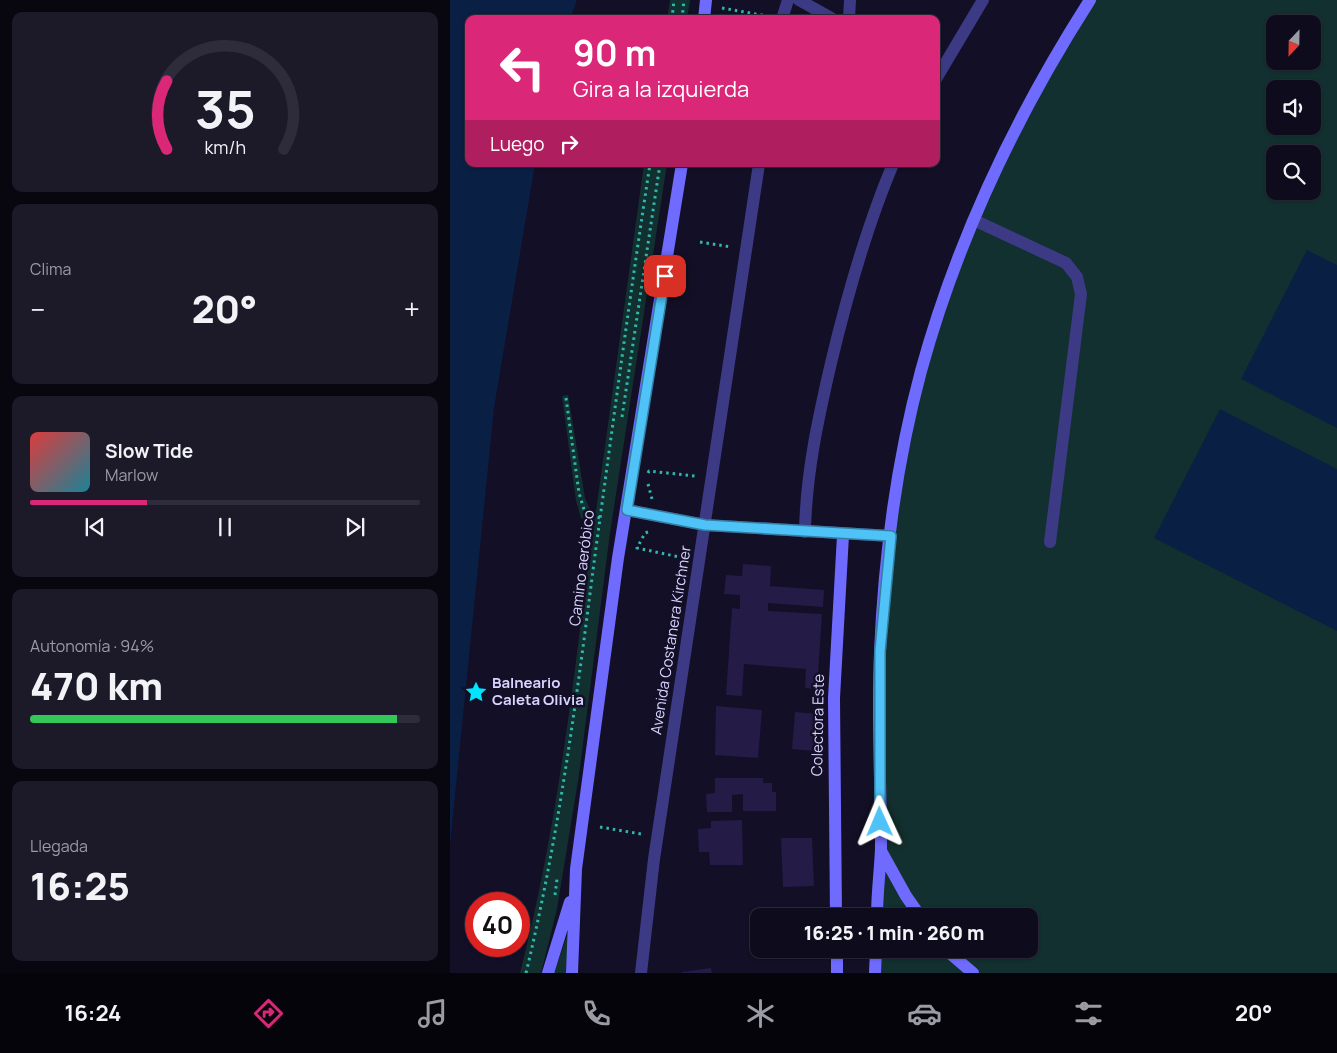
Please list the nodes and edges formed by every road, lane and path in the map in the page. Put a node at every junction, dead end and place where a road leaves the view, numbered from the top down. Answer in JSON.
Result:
{"nodes":[{"id":1,"x":674,"y":0,"type":"edge"},
{"id":2,"x":684,"y":0,"type":"edge"},
{"id":3,"x":706,"y":0,"type":"edge"},
{"id":4,"x":788,"y":0,"type":"edge"},
{"id":5,"x":799,"y":0,"type":"edge"},
{"id":6,"x":850,"y":0,"type":"edge"},
{"id":7,"x":983,"y":0,"type":"edge"},
{"id":8,"x":1090,"y":0,"type":"edge"},
{"id":9,"x":717,"y":7,"type":"dead end"},
{"id":10,"x":672,"y":15,"type":"edge"},
{"id":11,"x":682,"y":15,"type":"edge"},
{"id":12,"x":704,"y":15,"type":"edge"},
{"id":13,"x":761,"y":15,"type":"edge"},
{"id":14,"x":779,"y":15,"type":"edge"},
{"id":15,"x":825,"y":15,"type":"edge"},
{"id":16,"x":849,"y":15,"type":"edge"},
{"id":17,"x":940,"y":70,"type":"edge"},
{"id":18,"x":650,"y":167,"type":"edge"},
{"id":19,"x":682,"y":167,"type":"edge"},
{"id":20,"x":759,"y":167,"type":"edge"},
{"id":21,"x":892,"y":167,"type":"edge"},
{"id":22,"x":974,"y":220,"type":"junction"},
{"id":23,"x":700,"y":242,"type":"dead end"},
{"id":24,"x":734,"y":247,"type":"dead end"},
{"id":25,"x":566,"y":398,"type":"dead end"},
{"id":26,"x":649,"y":471,"type":"dead end"},
{"id":27,"x":698,"y":476,"type":"dead end"},
{"id":28,"x":627,"y":510,"type":"junction"},
{"id":29,"x":600,"y":518,"type":"junction"},
{"id":30,"x":705,"y":525,"type":"junction"},
{"id":31,"x":805,"y":532,"type":"junction"},
{"id":32,"x":843,"y":535,"type":"junction"},
{"id":33,"x":891,"y":536,"type":"junction"},
{"id":34,"x":1050,"y":542,"type":"dead end"},
{"id":35,"x":637,"y":548,"type":"dead end"},
{"id":36,"x":687,"y":558,"type":"dead end"},
{"id":37,"x":600,"y":827,"type":"dead end"},
{"id":38,"x":649,"y":835,"type":"dead end"},
{"id":39,"x":881,"y":851,"type":"junction"},
{"id":40,"x":574,"y":888,"type":"junction"},
{"id":41,"x":836,"y":908,"type":"edge"},
{"id":42,"x":877,"y":908,"type":"edge"},
{"id":43,"x":914,"y":908,"type":"edge"},
{"id":44,"x":837,"y":958,"type":"edge"},
{"id":45,"x":876,"y":958,"type":"edge"},
{"id":46,"x":956,"y":958,"type":"edge"},
{"id":47,"x":526,"y":973,"type":"edge"},
{"id":48,"x":548,"y":973,"type":"edge"},
{"id":49,"x":572,"y":973,"type":"edge"},
{"id":50,"x":642,"y":973,"type":"edge"},
{"id":51,"x":837,"y":973,"type":"edge"},
{"id":52,"x":875,"y":973,"type":"edge"},
{"id":53,"x":973,"y":973,"type":"edge"}],
"edges":[{"from":1,"to":10,"type":"path"},
{"from":2,"to":11,"type":"path"},
{"from":3,"to":12,"type":"street"},
{"from":4,"to":14,"type":"street"},
{"from":5,"to":15,"type":"street"},
{"from":6,"to":16,"type":"street"},
{"from":7,"to":17,"type":"street"},
{"from":8,"to":22,"type":"street"},
{"from":9,"to":13,"type":"path"},
{"from":18,"to":29,"type":"path","name":"Camino aeróbico"},
{"from":19,"to":28,"type":"street"},
{"from":20,"to":30,"type":"street","name":"Avenida Costanera Kirchner"},
{"from":21,"to":31,"type":"street"},
{"from":22,"to":33,"type":"street"},
{"from":22,"to":34,"type":"street"},
{"from":23,"to":24,"type":"path"},
{"from":25,"to":29,"type":"path"},
{"from":26,"to":27,"type":"path"},
{"from":28,"to":30,"type":"street"},
{"from":28,"to":40,"type":"street"},
{"from":29,"to":47,"type":"path","name":"Camino aeróbico"},
{"from":30,"to":31,"type":"street"},
{"from":30,"to":50,"type":"street","name":"Avenida Costanera Kirchner"},
{"from":31,"to":32,"type":"street"},
{"from":32,"to":33,"type":"street"},
{"from":32,"to":41,"type":"street","name":"Colectora Este"},
{"from":33,"to":39,"type":"street"},
{"from":35,"to":36,"type":"path"},
{"from":37,"to":38,"type":"path"},
{"from":39,"to":42,"type":"street"},
{"from":39,"to":43,"type":"street"},
{"from":40,"to":48,"type":"street"},
{"from":40,"to":49,"type":"street"},
{"from":44,"to":51,"type":"street"},
{"from":45,"to":52,"type":"street"},
{"from":46,"to":53,"type":"street"}]}
